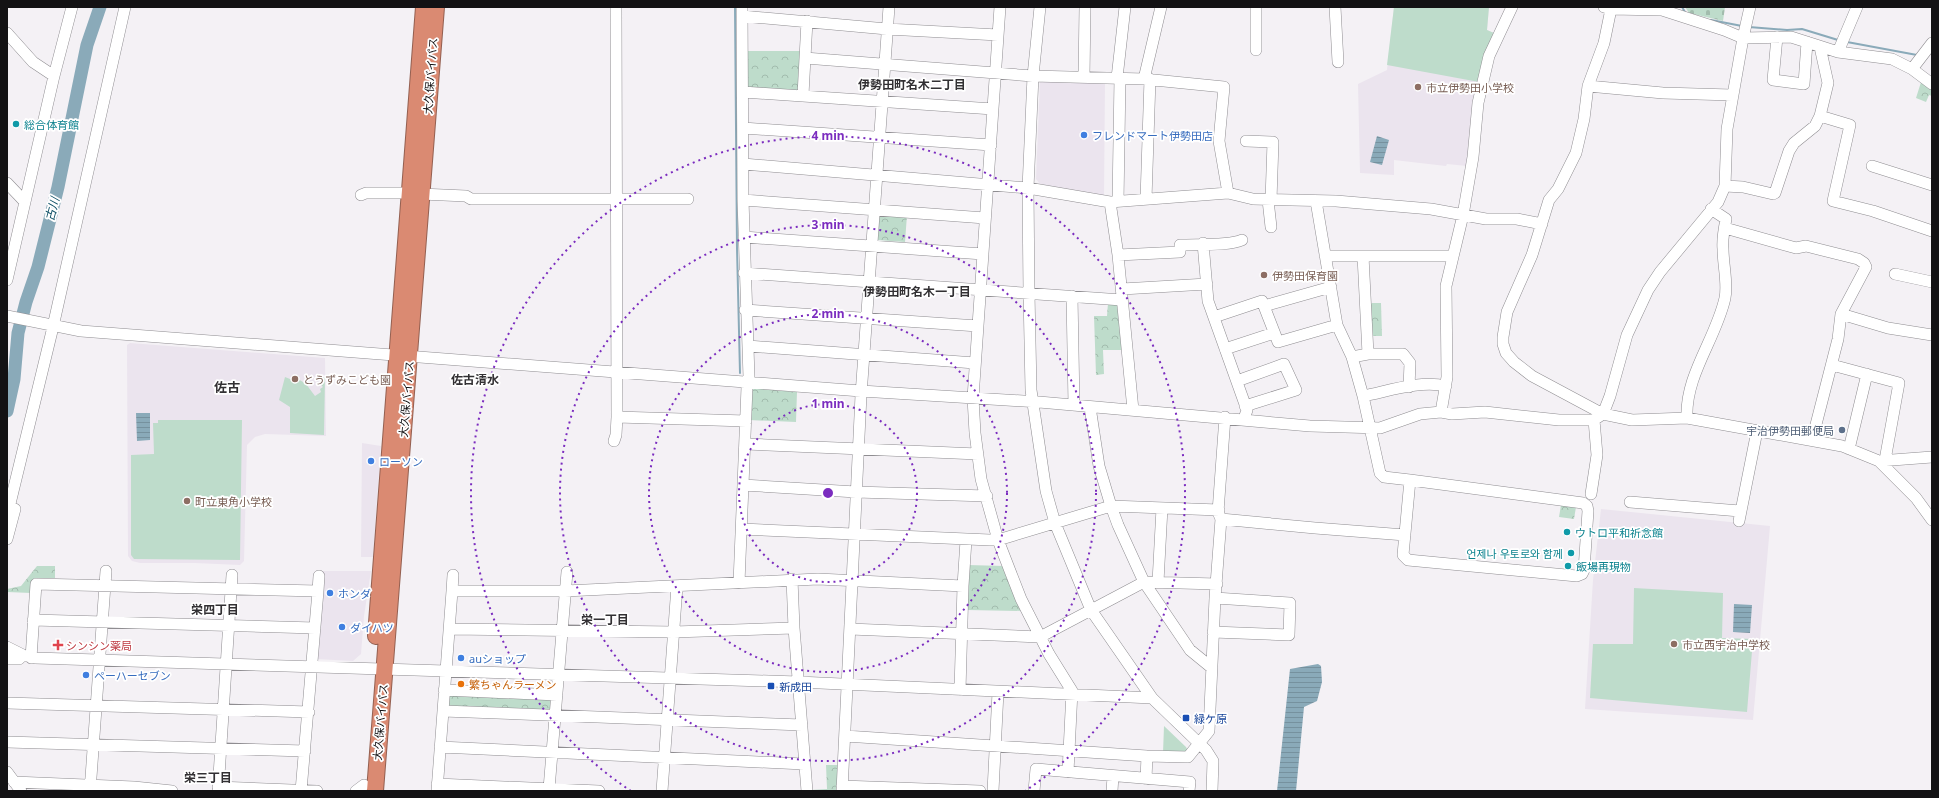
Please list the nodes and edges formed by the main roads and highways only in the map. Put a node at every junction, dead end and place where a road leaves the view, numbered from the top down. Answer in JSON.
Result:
{"nodes":[{"id":1,"x":424,"y":7,"type":"edge"},
{"id":2,"x":436,"y":7,"type":"edge"},
{"id":3,"x":415,"y":196,"type":"junction"},
{"id":4,"x":365,"y":790,"type":"edge"}],
"edges":[{"from":1,"to":3,"type":"highway","name":"大久保バイパス"},
{"from":2,"to":3,"type":"highway","name":"大久保バイパス"},
{"from":3,"to":4,"type":"highway","name":"大久保バイパス"}]}
